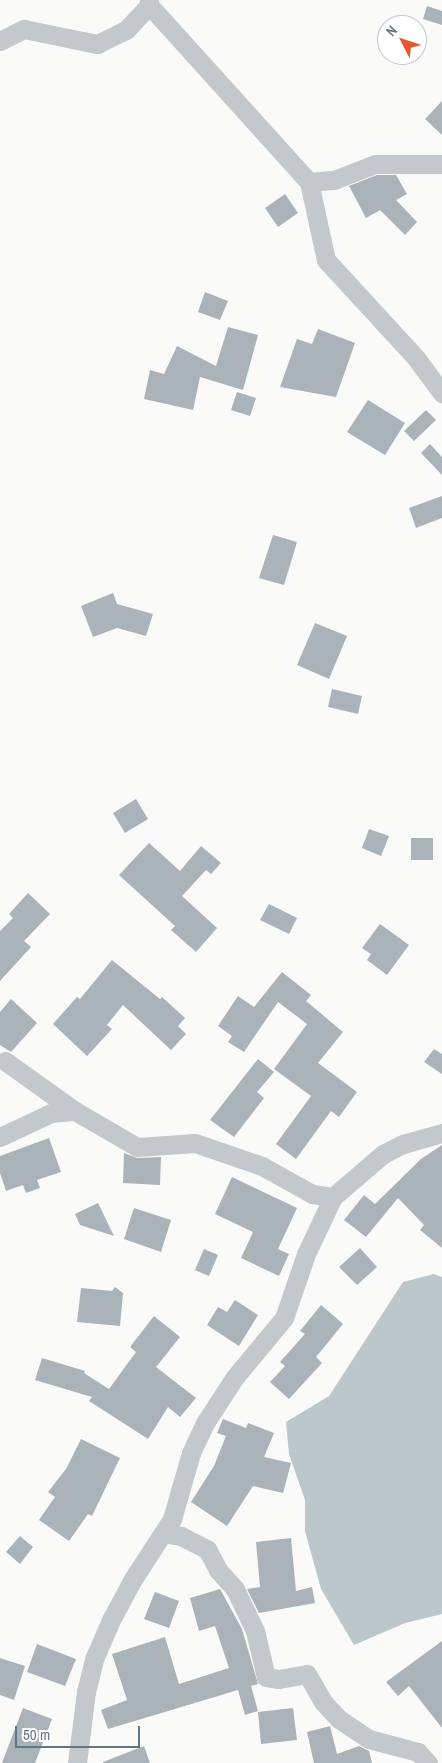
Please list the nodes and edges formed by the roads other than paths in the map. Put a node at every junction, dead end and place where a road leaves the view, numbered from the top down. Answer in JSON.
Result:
{"nodes":[{"id":1,"x":149,"y":3,"type":"edge"},
{"id":2,"x":0,"y":41,"type":"edge"},
{"id":3,"x":442,"y":164,"type":"edge"},
{"id":4,"x":309,"y":182,"type":"junction"},
{"id":5,"x":442,"y":394,"type":"edge"},
{"id":6,"x":5,"y":1061,"type":"dead end"},
{"id":7,"x":75,"y":1111,"type":"junction"},
{"id":8,"x":442,"y":1133,"type":"edge"},
{"id":9,"x":0,"y":1137,"type":"edge"},
{"id":10,"x":333,"y":1197,"type":"junction"},
{"id":11,"x":172,"y":1529,"type":"junction"},
{"id":12,"x":77,"y":1763,"type":"edge"},
{"id":13,"x":428,"y":1763,"type":"edge"}],
"edges":[{"from":1,"to":2,"type":"street"},
{"from":1,"to":4,"type":"street"},
{"from":3,"to":4,"type":"street"},
{"from":4,"to":5,"type":"street"},
{"from":6,"to":7,"type":"street"},
{"from":7,"to":9,"type":"street"},
{"from":7,"to":10,"type":"street"},
{"from":8,"to":10,"type":"street"},
{"from":10,"to":11,"type":"street"},
{"from":11,"to":12,"type":"street"},
{"from":11,"to":13,"type":"street"}]}
